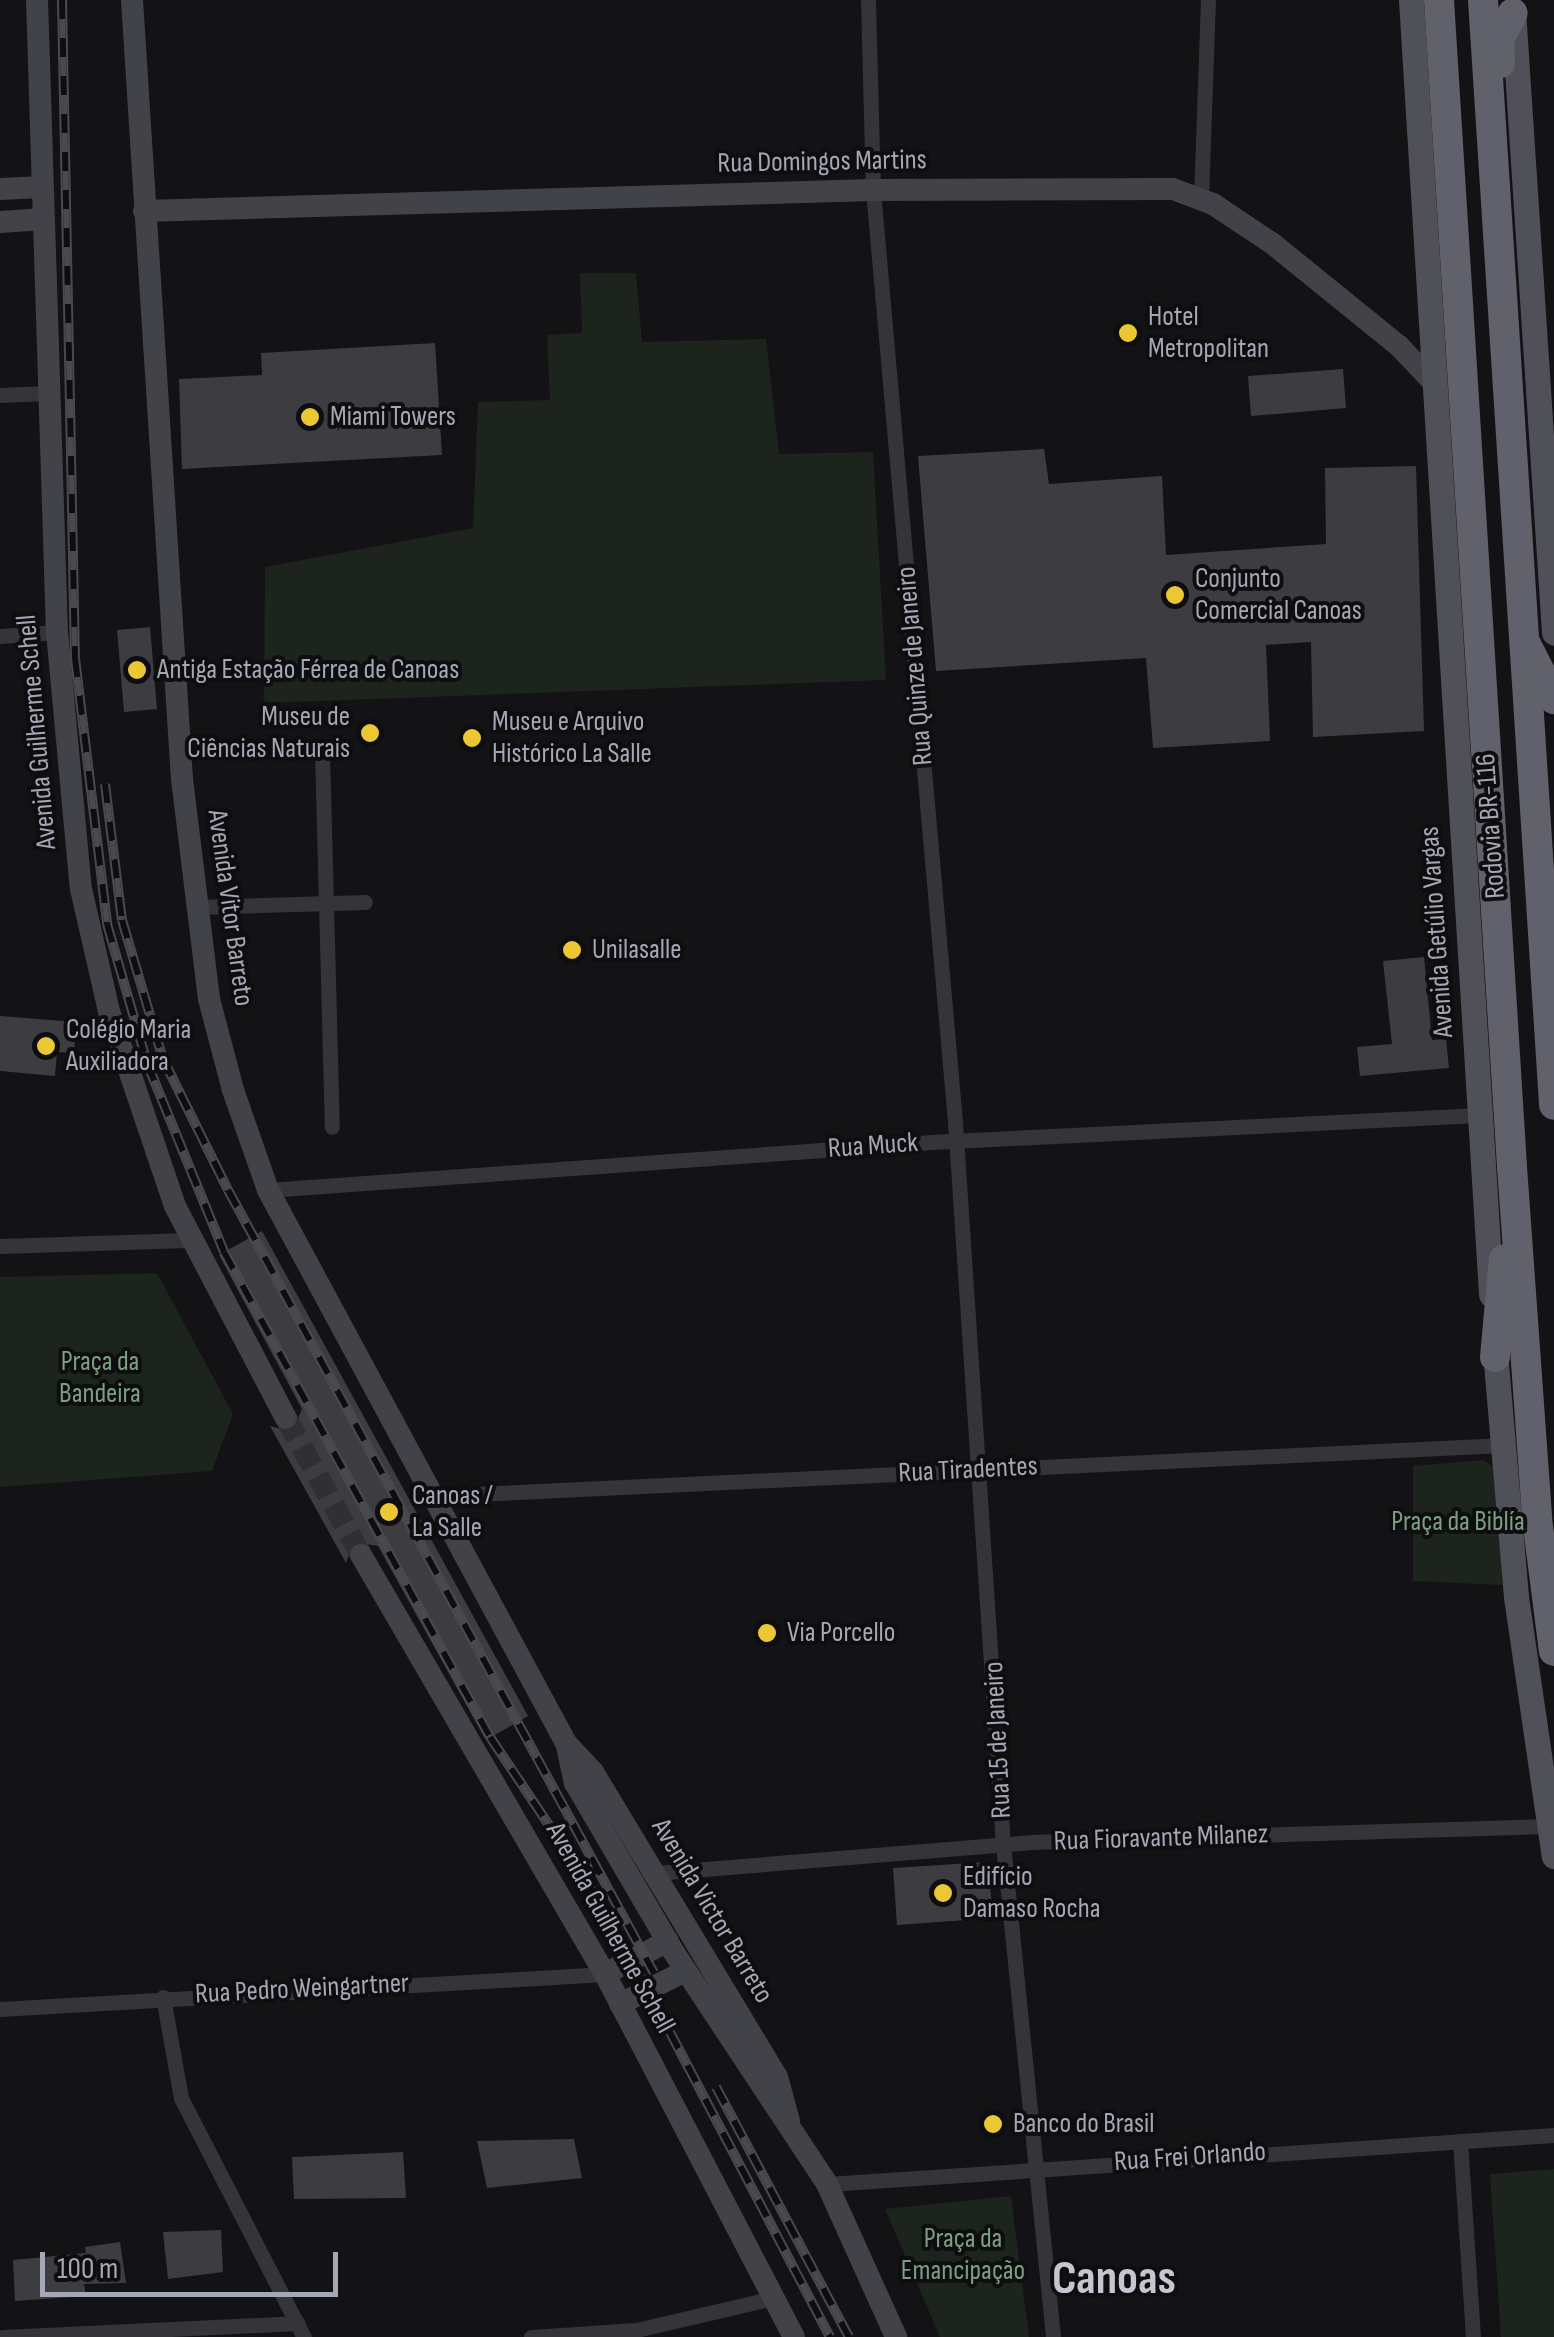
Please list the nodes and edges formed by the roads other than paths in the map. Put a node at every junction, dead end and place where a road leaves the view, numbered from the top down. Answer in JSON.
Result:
{"nodes":[{"id":1,"x":37,"y":0,"type":"edge"},
{"id":2,"x":132,"y":0,"type":"edge"},
{"id":3,"x":868,"y":0,"type":"edge"},
{"id":4,"x":1208,"y":0,"type":"edge"},
{"id":5,"x":1412,"y":0,"type":"edge"},
{"id":6,"x":1439,"y":0,"type":"edge"},
{"id":7,"x":1483,"y":0,"type":"edge"},
{"id":8,"x":1513,"y":6,"type":"edge"},
{"id":9,"x":1494,"y":184,"type":"junction"},
{"id":10,"x":42,"y":186,"type":"junction"},
{"id":11,"x":0,"y":189,"type":"edge"},
{"id":12,"x":873,"y":190,"type":"junction"},
{"id":13,"x":1201,"y":199,"type":"junction"},
{"id":14,"x":144,"y":211,"type":"junction"},
{"id":15,"x":44,"y":219,"type":"junction"},
{"id":16,"x":0,"y":222,"type":"edge"},
{"id":17,"x":1434,"y":383,"type":"junction"},
{"id":18,"x":48,"y":393,"type":"junction"},
{"id":19,"x":0,"y":395,"type":"edge"},
{"id":20,"x":58,"y":632,"type":"junction"},
{"id":21,"x":1520,"y":632,"type":"junction"},
{"id":22,"x":1554,"y":632,"type":"edge"},
{"id":23,"x":0,"y":636,"type":"edge"},
{"id":24,"x":1554,"y":699,"type":"edge"},
{"id":25,"x":322,"y":752,"type":"dead end"},
{"id":26,"x":364,"y":902,"type":"dead end"},
{"id":27,"x":323,"y":904,"type":"junction"},
{"id":28,"x":196,"y":907,"type":"junction"},
{"id":29,"x":1554,"y":1105,"type":"edge"},
{"id":30,"x":1479,"y":1115,"type":"junction"},
{"id":31,"x":332,"y":1127,"type":"dead end"},
{"id":32,"x":955,"y":1141,"type":"junction"},
{"id":33,"x":1512,"y":1167,"type":"junction"},
{"id":34,"x":268,"y":1190,"type":"junction"},
{"id":35,"x":188,"y":1240,"type":"junction"},
{"id":36,"x":0,"y":1246,"type":"edge"},
{"id":37,"x":1495,"y":1356,"type":"junction"},
{"id":38,"x":286,"y":1418,"type":"tunnel mouth"},
{"id":39,"x":1503,"y":1445,"type":"junction"},
{"id":40,"x":978,"y":1470,"type":"junction"},
{"id":41,"x":434,"y":1496,"type":"junction"},
{"id":42,"x":362,"y":1555,"type":"tunnel mouth"},
{"id":43,"x":1554,"y":1652,"type":"edge"},
{"id":44,"x":566,"y":1743,"type":"junction"},
{"id":45,"x":1548,"y":1826,"type":"junction"},
{"id":46,"x":1003,"y":1844,"type":"junction"},
{"id":47,"x":1554,"y":1856,"type":"edge"},
{"id":48,"x":656,"y":1873,"type":"junction"},
{"id":49,"x":668,"y":1941,"type":"junction"},
{"id":50,"x":686,"y":1971,"type":"junction"},
{"id":51,"x":605,"y":1974,"type":"junction"},
{"id":52,"x":164,"y":1997,"type":"junction"},
{"id":53,"x":620,"y":2004,"type":"junction"},
{"id":54,"x":0,"y":2008,"type":"edge"},
{"id":55,"x":789,"y":2121,"type":"junction"},
{"id":56,"x":1554,"y":2134,"type":"edge"},
{"id":57,"x":1460,"y":2141,"type":"junction"},
{"id":58,"x":1032,"y":2167,"type":"junction"},
{"id":59,"x":827,"y":2184,"type":"junction"},
{"id":60,"x":774,"y":2298,"type":"junction"},
{"id":61,"x":301,"y":2330,"type":"edge"},
{"id":62,"x":2,"y":2337,"type":"edge"},
{"id":63,"x":531,"y":2337,"type":"edge"},
{"id":64,"x":794,"y":2337,"type":"edge"},
{"id":65,"x":896,"y":2337,"type":"edge"},
{"id":66,"x":1053,"y":2337,"type":"edge"},
{"id":67,"x":1473,"y":2337,"type":"edge"}],
"edges":[{"from":1,"to":10,"type":"main road","name":"Avenida Guilherme Schell"},
{"from":2,"to":14,"type":"main road","name":"Avenida Vitor Barreto"},
{"from":3,"to":12,"type":"street"},
{"from":4,"to":13,"type":"street"},
{"from":5,"to":17,"type":"main road","name":"Avenida Getúlio Vargas"},
{"from":6,"to":33,"type":"highway","name":"Rodovia BR-116"},
{"from":7,"to":9,"type":"highway","name":"Rodovia BR-116"},
{"from":8,"to":9,"type":"highway"},
{"from":8,"to":22,"type":"main road"},
{"from":9,"to":21,"type":"highway","name":"Rodovia BR-116"},
{"from":10,"to":11,"type":"main road"},
{"from":10,"to":15,"type":"main road","name":"Avenida Guilherme Schell"},
{"from":12,"to":13,"type":"main road","name":"Rua Domingos Martins"},
{"from":12,"to":14,"type":"main road","name":"Rua Domingos Martins"},
{"from":12,"to":32,"type":"street","name":"Rua Quinze de Janeiro"},
{"from":13,"to":17,"type":"main road","name":"Rua Domingos Martins"},
{"from":14,"to":28,"type":"main road","name":"Avenida Vitor Barreto"},
{"from":15,"to":16,"type":"main road"},
{"from":15,"to":18,"type":"main road","name":"Avenida Guilherme Schell"},
{"from":17,"to":30,"type":"main road","name":"Avenida Getúlio Vargas"},
{"from":18,"to":19,"type":"street"},
{"from":18,"to":20,"type":"main road","name":"Avenida Guilherme Schell"},
{"from":20,"to":23,"type":"street"},
{"from":20,"to":35,"type":"main road","name":"Avenida Guilherme Schell"},
{"from":21,"to":24,"type":"highway"},
{"from":21,"to":29,"type":"highway","name":"Rodovia BR-116"},
{"from":25,"to":27,"type":"street"},
{"from":26,"to":27,"type":"street"},
{"from":27,"to":28,"type":"street"},
{"from":27,"to":31,"type":"street"},
{"from":28,"to":34,"type":"main road","name":"Avenida Vitor Barreto"},
{"from":30,"to":32,"type":"street","name":"Rua Muck"},
{"from":30,"to":37,"type":"main road","name":"Avenida Getúlio Vargas"},
{"from":32,"to":34,"type":"street","name":"Rua Muck"},
{"from":32,"to":40,"type":"street","name":"Rua 15 de Janeiro"},
{"from":33,"to":37,"type":"highway"},
{"from":33,"to":43,"type":"highway","name":"Rodovia BR-116"},
{"from":34,"to":41,"type":"main road","name":"Avenida Vitor Barreto"},
{"from":35,"to":36,"type":"street"},
{"from":35,"to":38,"type":"main road","name":"Avenida Guilherme Schell"},
{"from":37,"to":39,"type":"main road","name":"Avenida Getúlio Vargas"},
{"from":39,"to":40,"type":"street","name":"Rua Tiradentes"},
{"from":39,"to":45,"type":"main road","name":"Avenida Getúlio Vargas"},
{"from":40,"to":41,"type":"street","name":"Rua Tiradentes"},
{"from":40,"to":46,"type":"street","name":"Rua 15 de Janeiro"},
{"from":41,"to":44,"type":"main road","name":"Avenida Vitor Barreto"},
{"from":42,"to":51,"type":"main road","name":"Avenida Guilherme Schell"},
{"from":44,"to":48,"type":"main road","name":"Avenida Victor Barreto"},
{"from":44,"to":49,"type":"main road"},
{"from":45,"to":46,"type":"street","name":"Rua Fioravante Milanez"},
{"from":45,"to":47,"type":"main road","name":"Avenida Getúlio Vargas"},
{"from":46,"to":48,"type":"street","name":"Rua Fioravante Milanez"},
{"from":46,"to":58,"type":"street","name":"Rua 15 de Janeiro"},
{"from":48,"to":55,"type":"main road","name":"Avenida Victor Barreto"},
{"from":49,"to":50,"type":"main road"},
{"from":49,"to":51,"type":"main road"},
{"from":50,"to":53,"type":"main road"},
{"from":50,"to":55,"type":"main road"},
{"from":51,"to":52,"type":"street","name":"Rua Pedro Weingartner"},
{"from":51,"to":53,"type":"main road","name":"Avenida Guilherme Schell"},
{"from":52,"to":54,"type":"street","name":"Rua Pedro Weingartner"},
{"from":52,"to":61,"type":"street"},
{"from":53,"to":60,"type":"main road","name":"Avenida Guilherme Schell"},
{"from":55,"to":59,"type":"main road"},
{"from":56,"to":57,"type":"street","name":"Rua Frei Orlando"},
{"from":57,"to":58,"type":"street","name":"Rua Frei Orlando"},
{"from":57,"to":67,"type":"street"},
{"from":58,"to":59,"type":"street","name":"Rua Frei Orlando"},
{"from":58,"to":66,"type":"street","name":"Rua 15 de Janeiro"},
{"from":59,"to":65,"type":"main road"},
{"from":60,"to":63,"type":"street"},
{"from":60,"to":64,"type":"main road","name":"Avenida Guilherme Schell"},
{"from":61,"to":62,"type":"street"}]}
